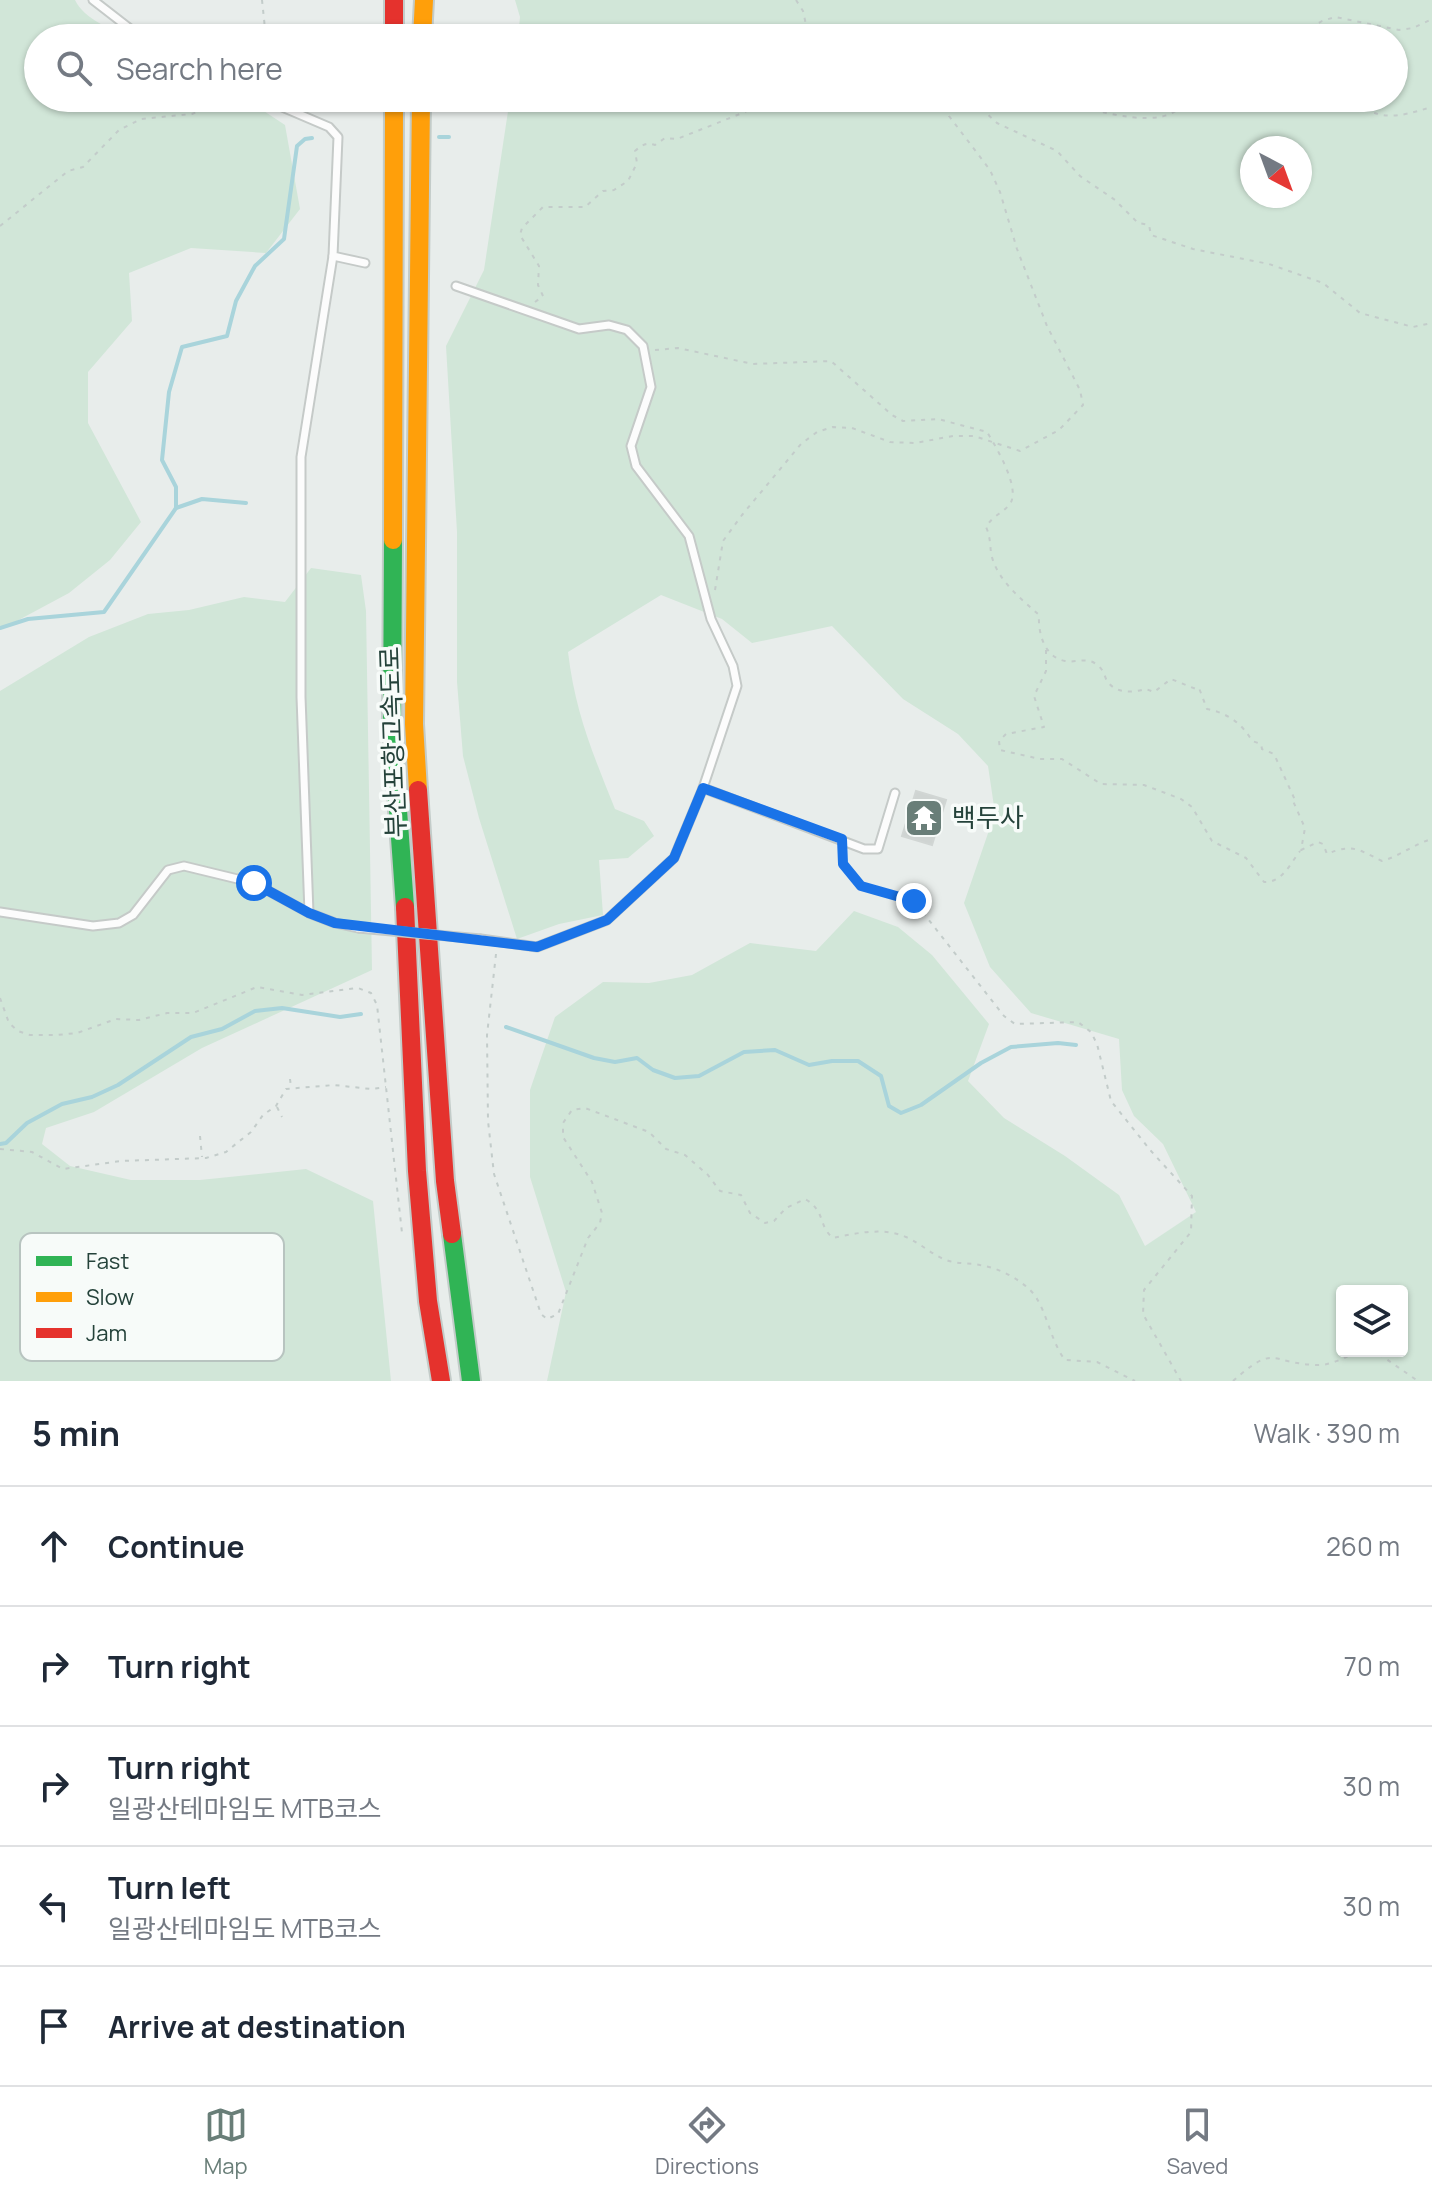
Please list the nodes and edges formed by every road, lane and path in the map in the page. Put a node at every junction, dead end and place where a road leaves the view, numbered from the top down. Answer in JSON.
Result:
{"nodes":[{"id":1,"x":93,"y":0,"type":"edge"},
{"id":2,"x":262,"y":0,"type":"edge"},
{"id":3,"x":394,"y":0,"type":"edge"},
{"id":4,"x":424,"y":0,"type":"edge"},
{"id":5,"x":796,"y":0,"type":"edge"},
{"id":6,"x":1432,"y":19,"type":"edge"},
{"id":7,"x":124,"y":24,"type":"edge"},
{"id":8,"x":265,"y":24,"type":"edge"},
{"id":9,"x":394,"y":24,"type":"edge"},
{"id":10,"x":423,"y":24,"type":"edge"},
{"id":11,"x":806,"y":24,"type":"edge"},
{"id":12,"x":1317,"y":24,"type":"edge"},
{"id":13,"x":1369,"y":24,"type":"edge"},
{"id":14,"x":1408,"y":29,"type":"edge"},
{"id":15,"x":1432,"y":107,"type":"edge"},
{"id":16,"x":197,"y":112,"type":"edge"},
{"id":17,"x":294,"y":112,"type":"edge"},
{"id":18,"x":394,"y":112,"type":"edge"},
{"id":19,"x":421,"y":112,"type":"edge"},
{"id":20,"x":745,"y":112,"type":"edge"},
{"id":21,"x":948,"y":112,"type":"edge"},
{"id":22,"x":985,"y":112,"type":"edge"},
{"id":23,"x":1100,"y":112,"type":"edge"},
{"id":24,"x":1175,"y":112,"type":"edge"},
{"id":25,"x":1367,"y":112,"type":"edge"},
{"id":26,"x":0,"y":226,"type":"edge"},
{"id":27,"x":333,"y":256,"type":"junction"},
{"id":28,"x":365,"y":263,"type":"dead end"},
{"id":29,"x":456,"y":286,"type":"dead end"},
{"id":30,"x":528,"y":303,"type":"dead end"},
{"id":31,"x":1432,"y":323,"type":"edge"},
{"id":32,"x":644,"y":351,"type":"junction"},
{"id":33,"x":994,"y":443,"type":"junction"},
{"id":34,"x":715,"y":592,"type":"dead end"},
{"id":35,"x":1046,"y":650,"type":"junction"},
{"id":36,"x":703,"y":788,"type":"junction"},
{"id":37,"x":895,"y":793,"type":"dead end"},
{"id":38,"x":842,"y":839,"type":"junction"},
{"id":39,"x":1432,"y":839,"type":"edge"},
{"id":40,"x":1301,"y":850,"type":"junction"},
{"id":41,"x":0,"y":912,"type":"edge"},
{"id":42,"x":309,"y":913,"type":"junction"},
{"id":43,"x":498,"y":942,"type":"junction"},
{"id":44,"x":0,"y":998,"type":"edge"},
{"id":45,"x":290,"y":1079,"type":"dead end"},
{"id":46,"x":386,"y":1087,"type":"junction"},
{"id":47,"x":291,"y":1088,"type":"junction"},
{"id":48,"x":276,"y":1106,"type":"junction"},
{"id":49,"x":282,"y":1117,"type":"dead end"},
{"id":50,"x":200,"y":1136,"type":"dead end"},
{"id":51,"x":0,"y":1149,"type":"edge"},
{"id":52,"x":202,"y":1158,"type":"junction"},
{"id":53,"x":403,"y":1242,"type":"dead end"},
{"id":54,"x":1343,"y":1357,"type":"edge"},
{"id":55,"x":1383,"y":1357,"type":"edge"},
{"id":56,"x":441,"y":1381,"type":"edge"},
{"id":57,"x":471,"y":1381,"type":"edge"},
{"id":58,"x":1135,"y":1381,"type":"edge"},
{"id":59,"x":1181,"y":1381,"type":"edge"},
{"id":60,"x":1233,"y":1381,"type":"edge"},
{"id":61,"x":1418,"y":1381,"type":"edge"}],
"edges":[{"from":1,"to":7,"type":"lane"},
{"from":2,"to":8,"type":"path"},
{"from":3,"to":9,"type":"highway"},
{"from":4,"to":10,"type":"highway"},
{"from":5,"to":11,"type":"path"},
{"from":6,"to":14,"type":"path"},
{"from":12,"to":13,"type":"path"},
{"from":15,"to":25,"type":"path"},
{"from":16,"to":26,"type":"path"},
{"from":17,"to":27,"type":"lane"},
{"from":18,"to":56,"type":"highway","name":"부산포항고속도로"},
{"from":19,"to":57,"type":"highway","name":"부산포항고속도로"},
{"from":20,"to":30,"type":"path"},
{"from":21,"to":33,"type":"path"},
{"from":22,"to":31,"type":"path"},
{"from":23,"to":24,"type":"path"},
{"from":27,"to":28,"type":"lane"},
{"from":27,"to":42,"type":"lane"},
{"from":29,"to":32,"type":"lane"},
{"from":32,"to":33,"type":"path"},
{"from":32,"to":36,"type":"lane"},
{"from":33,"to":34,"type":"path"},
{"from":33,"to":35,"type":"path"},
{"from":35,"to":40,"type":"path"},
{"from":35,"to":40,"type":"path"},
{"from":36,"to":38,"type":"lane"},
{"from":36,"to":43,"type":"lane"},
{"from":37,"to":38,"type":"lane"},
{"from":38,"to":59,"type":"path"},
{"from":39,"to":40,"type":"path"},
{"from":41,"to":42,"type":"lane"},
{"from":42,"to":43,"type":"lane","bridge":true},
{"from":43,"to":58,"type":"path"},
{"from":44,"to":46,"type":"path"},
{"from":45,"to":47,"type":"path"},
{"from":46,"to":47,"type":"path"},
{"from":46,"to":53,"type":"path"},
{"from":47,"to":48,"type":"path"},
{"from":48,"to":49,"type":"path"},
{"from":48,"to":52,"type":"path"},
{"from":50,"to":52,"type":"path"},
{"from":51,"to":52,"type":"path"},
{"from":54,"to":60,"type":"path"},
{"from":55,"to":61,"type":"path"}]}
